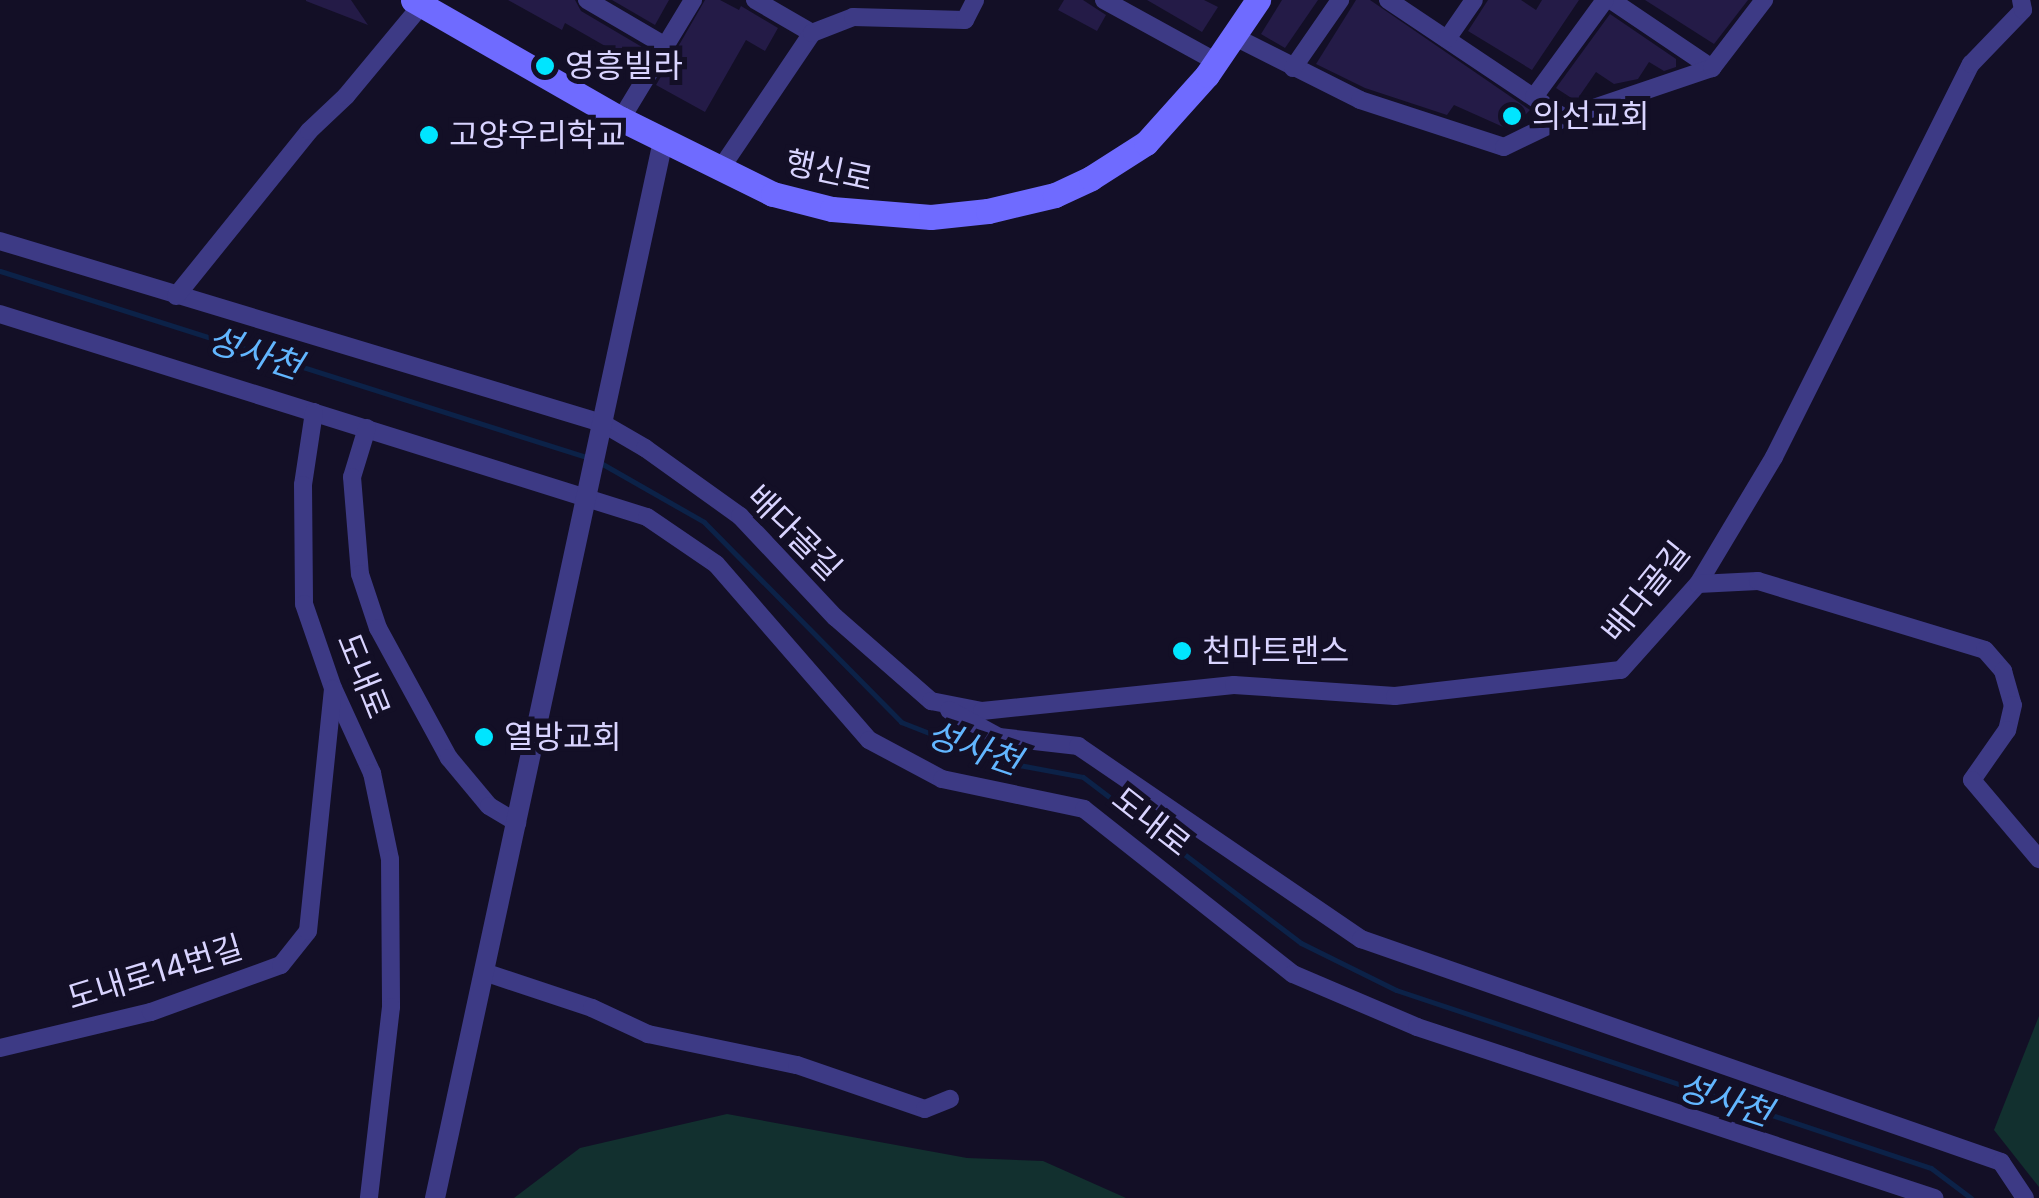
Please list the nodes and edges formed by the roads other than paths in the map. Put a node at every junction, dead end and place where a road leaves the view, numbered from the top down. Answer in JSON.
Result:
{"nodes":[{"id":1,"x":588,"y":0,"type":"edge"},
{"id":2,"x":693,"y":0,"type":"edge"},
{"id":3,"x":755,"y":0,"type":"edge"},
{"id":4,"x":974,"y":0,"type":"edge"},
{"id":5,"x":1104,"y":0,"type":"edge"},
{"id":6,"x":1258,"y":0,"type":"edge"},
{"id":7,"x":1340,"y":0,"type":"edge"},
{"id":8,"x":1388,"y":0,"type":"edge"},
{"id":9,"x":1474,"y":0,"type":"edge"},
{"id":10,"x":1608,"y":0,"type":"edge"},
{"id":11,"x":1764,"y":0,"type":"edge"},
{"id":12,"x":2022,"y":0,"type":"edge"},
{"id":13,"x":417,"y":4,"type":"edge"},
{"id":14,"x":812,"y":33,"type":"junction"},
{"id":15,"x":1234,"y":36,"type":"junction"},
{"id":16,"x":1447,"y":39,"type":"junction"},
{"id":17,"x":664,"y":46,"type":"junction"},
{"id":18,"x":1217,"y":62,"type":"junction"},
{"id":19,"x":1293,"y":68,"type":"junction"},
{"id":20,"x":1712,"y":68,"type":"junction"},
{"id":21,"x":1534,"y":97,"type":"junction"},
{"id":22,"x":1564,"y":118,"type":"junction"},
{"id":23,"x":621,"y":119,"type":"junction"},
{"id":24,"x":663,"y":141,"type":"junction"},
{"id":25,"x":720,"y":171,"type":"junction"},
{"id":26,"x":0,"y":241,"type":"edge"},
{"id":27,"x":176,"y":296,"type":"junction"},
{"id":28,"x":0,"y":314,"type":"edge"},
{"id":29,"x":314,"y":412,"type":"junction"},
{"id":30,"x":367,"y":428,"type":"junction"},
{"id":31,"x":601,"y":429,"type":"junction"},
{"id":32,"x":588,"y":490,"type":"junction"},
{"id":33,"x":1698,"y":584,"type":"junction"},
{"id":34,"x":334,"y":688,"type":"junction"},
{"id":35,"x":930,"y":701,"type":"junction"},
{"id":36,"x":516,"y":823,"type":"junction"},
{"id":37,"x":2039,"y":858,"type":"edge"},
{"id":38,"x":484,"y":972,"type":"junction"},
{"id":39,"x":0,"y":1048,"type":"edge"},
{"id":40,"x":950,"y":1099,"type":"dead end"},
{"id":41,"x":369,"y":1198,"type":"edge"},
{"id":42,"x":435,"y":1198,"type":"edge"},
{"id":43,"x":1934,"y":1198,"type":"edge"},
{"id":44,"x":2025,"y":1198,"type":"edge"}],
"edges":[{"from":1,"to":17,"type":"street"},
{"from":2,"to":17,"type":"street"},
{"from":3,"to":14,"type":"street"},
{"from":4,"to":14,"type":"street"},
{"from":5,"to":18,"type":"street"},
{"from":6,"to":15,"type":"main road","name":"행신로"},
{"from":7,"to":19,"type":"street"},
{"from":8,"to":16,"type":"street"},
{"from":9,"to":16,"type":"street"},
{"from":10,"to":20,"type":"street"},
{"from":10,"to":21,"type":"street"},
{"from":11,"to":20,"type":"street"},
{"from":12,"to":33,"type":"street","name":"배다골길"},
{"from":13,"to":23,"type":"main road","name":"행신로"},
{"from":13,"to":27,"type":"street","name":"행신로"},
{"from":14,"to":25,"type":"street"},
{"from":15,"to":18,"type":"main road","name":"행신로"},
{"from":15,"to":19,"type":"street"},
{"from":16,"to":21,"type":"street"},
{"from":17,"to":23,"type":"street"},
{"from":18,"to":25,"type":"main road","name":"행신로"},
{"from":19,"to":22,"type":"street"},
{"from":20,"to":22,"type":"street"},
{"from":21,"to":22,"type":"street"},
{"from":23,"to":24,"type":"main road","name":"행신로"},
{"from":24,"to":25,"type":"main road","name":"행신로"},
{"from":24,"to":31,"type":"street"},
{"from":26,"to":27,"type":"street","name":"배다골길"},
{"from":27,"to":31,"type":"street","name":"배다골길"},
{"from":28,"to":29,"type":"street","name":"도내로"},
{"from":29,"to":30,"type":"street","name":"도내로"},
{"from":29,"to":34,"type":"street","name":"도내로"},
{"from":30,"to":32,"type":"street","name":"도내로"},
{"from":30,"to":36,"type":"street","name":"도내로"},
{"from":31,"to":32,"type":"street"},
{"from":31,"to":35,"type":"street","name":"배다골길"},
{"from":32,"to":36,"type":"street"},
{"from":32,"to":43,"type":"street","name":"도내로"},
{"from":33,"to":35,"type":"street","name":"배다골길"},
{"from":33,"to":37,"type":"street"},
{"from":34,"to":39,"type":"street","name":"도내로14번길"},
{"from":34,"to":41,"type":"street","name":"도내로"},
{"from":35,"to":44,"type":"street","name":"배다골길"},
{"from":36,"to":38,"type":"street"},
{"from":38,"to":40,"type":"street"},
{"from":38,"to":42,"type":"street"}]}
